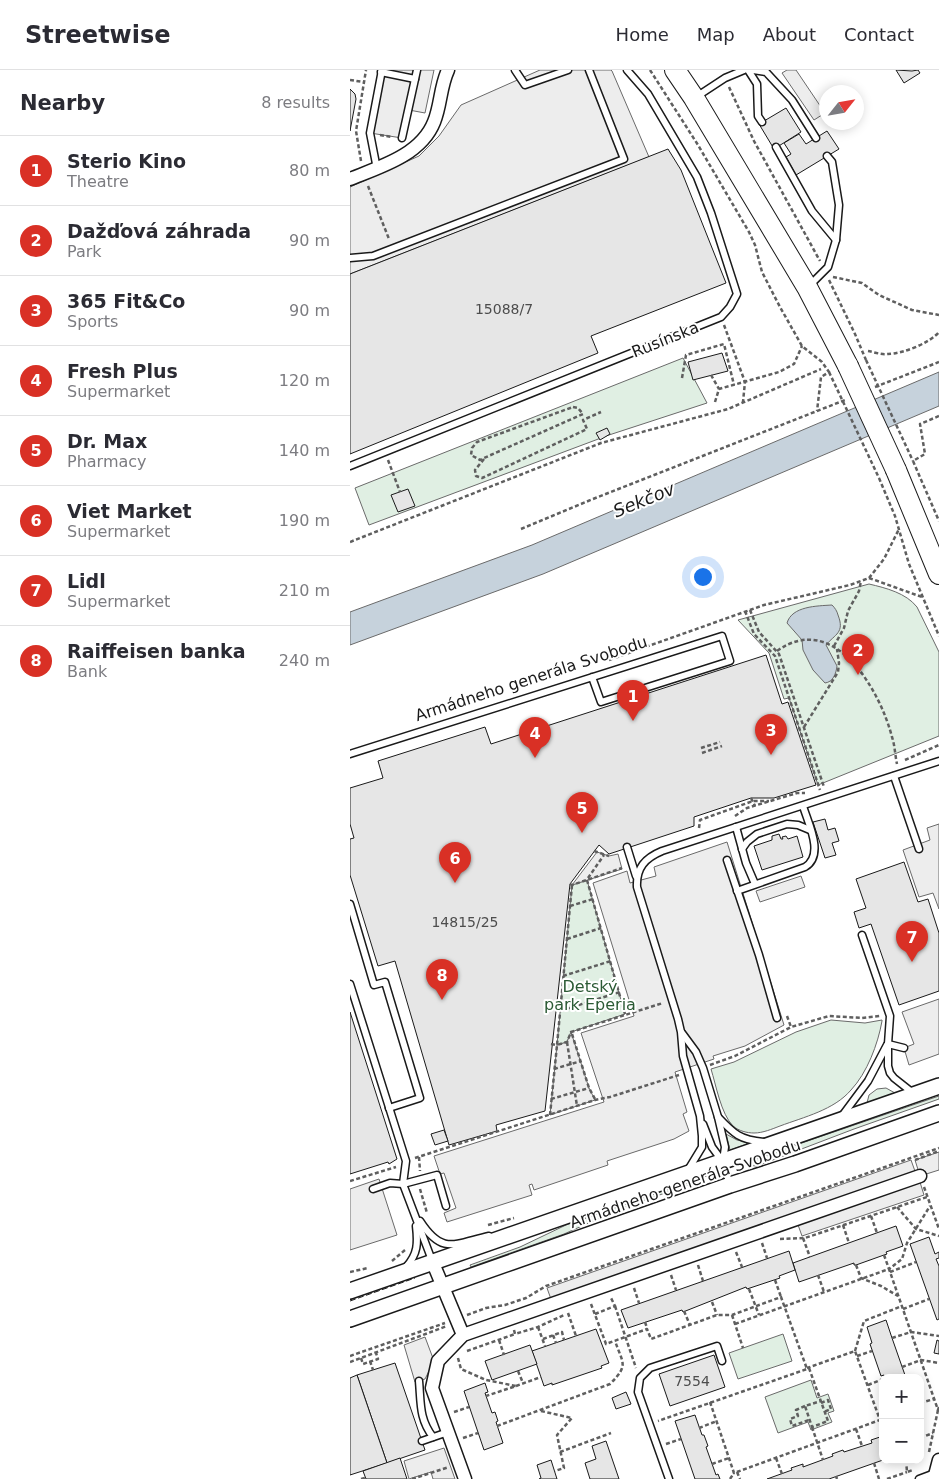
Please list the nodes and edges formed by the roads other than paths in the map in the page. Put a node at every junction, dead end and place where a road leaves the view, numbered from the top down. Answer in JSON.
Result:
{"nodes":[{"id":1,"x":417,"y":70,"type":"edge"},
{"id":2,"x":448,"y":70,"type":"edge"},
{"id":3,"x":515,"y":70,"type":"edge"},
{"id":4,"x":568,"y":70,"type":"edge"},
{"id":5,"x":589,"y":70,"type":"edge"},
{"id":6,"x":628,"y":70,"type":"edge"},
{"id":7,"x":675,"y":70,"type":"edge"},
{"id":8,"x":746,"y":70,"type":"edge"},
{"id":9,"x":753,"y":70,"type":"edge"},
{"id":10,"x":381,"y":71,"type":"edge"},
{"id":11,"x":415,"y":79,"type":"junction"},
{"id":12,"x":694,"y":98,"type":"junction"},
{"id":13,"x":762,"y":122,"type":"dead end"},
{"id":14,"x":402,"y":138,"type":"dead end"},
{"id":15,"x":816,"y":138,"type":"dead end"},
{"id":16,"x":776,"y":147,"type":"dead end"},
{"id":17,"x":828,"y":156,"type":"dead end"},
{"id":18,"x":377,"y":169,"type":"junction"},
{"id":19,"x":350,"y":180,"type":"edge"},
{"id":20,"x":836,"y":240,"type":"junction"},
{"id":21,"x":350,"y":258,"type":"edge"},
{"id":22,"x":807,"y":287,"type":"junction"},
{"id":23,"x":350,"y":466,"type":"edge"},
{"id":24,"x":919,"y":524,"type":"junction"},
{"id":25,"x":939,"y":555,"type":"edge"},
{"id":26,"x":939,"y":574,"type":"edge"},
{"id":27,"x":592,"y":677,"type":"junction"},
{"id":28,"x":350,"y":754,"type":"edge"},
{"id":29,"x":939,"y":761,"type":"edge"},
{"id":30,"x":894,"y":776,"type":"junction"},
{"id":31,"x":803,"y":806,"type":"junction"},
{"id":32,"x":736,"y":827,"type":"junction"},
{"id":33,"x":810,"y":830,"type":"junction"},
{"id":34,"x":627,"y":847,"type":"dead end"},
{"id":35,"x":742,"y":849,"type":"junction"},
{"id":36,"x":918,"y":849,"type":"dead end"},
{"id":37,"x":727,"y":860,"type":"dead end"},
{"id":38,"x":636,"y":876,"type":"junction"},
{"id":39,"x":755,"y":884,"type":"junction"},
{"id":40,"x":737,"y":892,"type":"junction"},
{"id":41,"x":350,"y":904,"type":"edge"},
{"id":42,"x":862,"y":935,"type":"dead end"},
{"id":43,"x":350,"y":984,"type":"edge"},
{"id":44,"x":777,"y":1018,"type":"dead end"},
{"id":45,"x":681,"y":1032,"type":"junction"},
{"id":46,"x":888,"y":1044,"type":"junction"},
{"id":47,"x":904,"y":1048,"type":"dead end"},
{"id":48,"x":939,"y":1086,"type":"edge"},
{"id":49,"x":915,"y":1095,"type":"junction"},
{"id":50,"x":389,"y":1108,"type":"junction"},
{"id":51,"x":939,"y":1113,"type":"edge"},
{"id":52,"x":700,"y":1116,"type":"junction"},
{"id":53,"x":718,"y":1117,"type":"junction"},
{"id":54,"x":837,"y":1123,"type":"junction"},
{"id":55,"x":775,"y":1144,"type":"junction"},
{"id":56,"x":723,"y":1162,"type":"junction"},
{"id":57,"x":686,"y":1173,"type":"junction"},
{"id":58,"x":920,"y":1176,"type":"dead end"},
{"id":59,"x":403,"y":1184,"type":"junction"},
{"id":60,"x":730,"y":1184,"type":"junction"},
{"id":61,"x":373,"y":1189,"type":"dead end"},
{"id":62,"x":446,"y":1206,"type":"dead end"},
{"id":63,"x":414,"y":1212,"type":"junction"},
{"id":64,"x":558,"y":1219,"type":"junction"},
{"id":65,"x":433,"y":1263,"type":"junction"},
{"id":66,"x":390,"y":1277,"type":"junction"},
{"id":67,"x":350,"y":1284,"type":"edge"},
{"id":68,"x":442,"y":1287,"type":"junction"},
{"id":69,"x":350,"y":1291,"type":"edge"},
{"id":70,"x":394,"y":1304,"type":"junction"},
{"id":71,"x":350,"y":1319,"type":"edge"},
{"id":72,"x":350,"y":1328,"type":"edge"},
{"id":73,"x":463,"y":1335,"type":"junction"},
{"id":74,"x":722,"y":1361,"type":"dead end"},
{"id":75,"x":419,"y":1381,"type":"dead end"},
{"id":76,"x":448,"y":1432,"type":"junction"},
{"id":77,"x":433,"y":1437,"type":"junction"},
{"id":78,"x":422,"y":1441,"type":"dead end"},
{"id":79,"x":939,"y":1460,"type":"edge"},
{"id":80,"x":928,"y":1475,"type":"edge"},
{"id":81,"x":465,"y":1479,"type":"edge"},
{"id":82,"x":669,"y":1479,"type":"edge"}],
"edges":[{"from":1,"to":11,"type":"lane"},
{"from":2,"to":18,"type":"street"},
{"from":3,"to":4,"type":"lane"},
{"from":5,"to":21,"type":"lane"},
{"from":6,"to":23,"type":"lane","name":"Rusínska"},
{"from":7,"to":12,"type":"main road"},
{"from":8,"to":12,"type":"lane"},
{"from":8,"to":13,"type":"lane"},
{"from":9,"to":15,"type":"lane"},
{"from":10,"to":11,"type":"lane"},
{"from":10,"to":18,"type":"lane"},
{"from":11,"to":14,"type":"lane"},
{"from":12,"to":22,"type":"main road"},
{"from":16,"to":20,"type":"lane"},
{"from":17,"to":20,"type":"lane"},
{"from":18,"to":19,"type":"street"},
{"from":20,"to":22,"type":"lane"},
{"from":22,"to":24,"type":"main road","bridge":true},
{"from":24,"to":25,"type":"lane"},
{"from":24,"to":26,"type":"main road"},
{"from":27,"to":27,"type":"lane","name":"Armádneho generála Svobodu"},
{"from":27,"to":28,"type":"lane","name":"Armádneho generála Svobodu"},
{"from":29,"to":30,"type":"lane"},
{"from":30,"to":31,"type":"lane"},
{"from":30,"to":36,"type":"lane"},
{"from":31,"to":32,"type":"lane"},
{"from":31,"to":33,"type":"lane"},
{"from":32,"to":35,"type":"lane"},
{"from":32,"to":38,"type":"lane"},
{"from":33,"to":35,"type":"lane"},
{"from":33,"to":39,"type":"lane"},
{"from":34,"to":38,"type":"lane","name":"Armádneho generála Svobodu"},
{"from":35,"to":39,"type":"lane"},
{"from":37,"to":40,"type":"lane"},
{"from":38,"to":45,"type":"lane","name":"Armádneho generála Svobodu"},
{"from":39,"to":40,"type":"lane"},
{"from":40,"to":44,"type":"lane"},
{"from":41,"to":50,"type":"lane"},
{"from":42,"to":46,"type":"lane"},
{"from":43,"to":50,"type":"lane"},
{"from":45,"to":52,"type":"lane","name":"Armádneho generála Svobodu"},
{"from":45,"to":53,"type":"lane"},
{"from":46,"to":47,"type":"lane"},
{"from":46,"to":49,"type":"lane"},
{"from":46,"to":54,"type":"lane"},
{"from":48,"to":49,"type":"street","name":"Armádneho generála Svobodu"},
{"from":49,"to":54,"type":"street","name":"Armádneho generála Svobodu"},
{"from":50,"to":59,"type":"lane"},
{"from":51,"to":60,"type":"street","name":"Armádneho generála Svobodu"},
{"from":52,"to":56,"type":"lane"},
{"from":52,"to":57,"type":"lane","name":"Armádneho generála Svobodu"},
{"from":53,"to":55,"type":"lane"},
{"from":53,"to":56,"type":"lane"},
{"from":54,"to":55,"type":"street","name":"Armádneho generála Svobodu"},
{"from":55,"to":56,"type":"street","name":"Armádneho generála Svobodu"},
{"from":56,"to":57,"type":"street","name":"Armádneho generála Svobodu"},
{"from":56,"to":60,"type":"lane"},
{"from":57,"to":64,"type":"street","name":"Armádneho generála Svobodu"},
{"from":58,"to":73,"type":"street"},
{"from":59,"to":61,"type":"lane"},
{"from":59,"to":62,"type":"lane"},
{"from":59,"to":63,"type":"lane"},
{"from":60,"to":68,"type":"street","name":"Armádneho generála Svobodu"},
{"from":63,"to":64,"type":"lane","name":"Armádneho generála Svobodu"},
{"from":63,"to":65,"type":"lane"},
{"from":63,"to":66,"type":"lane"},
{"from":64,"to":65,"type":"street","name":"Armádneho generála Svobodu"},
{"from":65,"to":66,"type":"street","name":"Armádneho generála Svobodu"},
{"from":65,"to":68,"type":"street"},
{"from":66,"to":67,"type":"lane"},
{"from":66,"to":69,"type":"street","name":"Armádneho generála Svobodu"},
{"from":68,"to":70,"type":"street","name":"Armádneho generála Svobodu"},
{"from":68,"to":73,"type":"street"},
{"from":70,"to":71,"type":"street","name":"Armádneho generála Svobodu"},
{"from":70,"to":72,"type":"lane"},
{"from":73,"to":76,"type":"street"},
{"from":74,"to":82,"type":"lane"},
{"from":75,"to":77,"type":"lane"},
{"from":76,"to":77,"type":"lane"},
{"from":76,"to":81,"type":"street"},
{"from":77,"to":78,"type":"lane"},
{"from":79,"to":80,"type":"street"}]}
